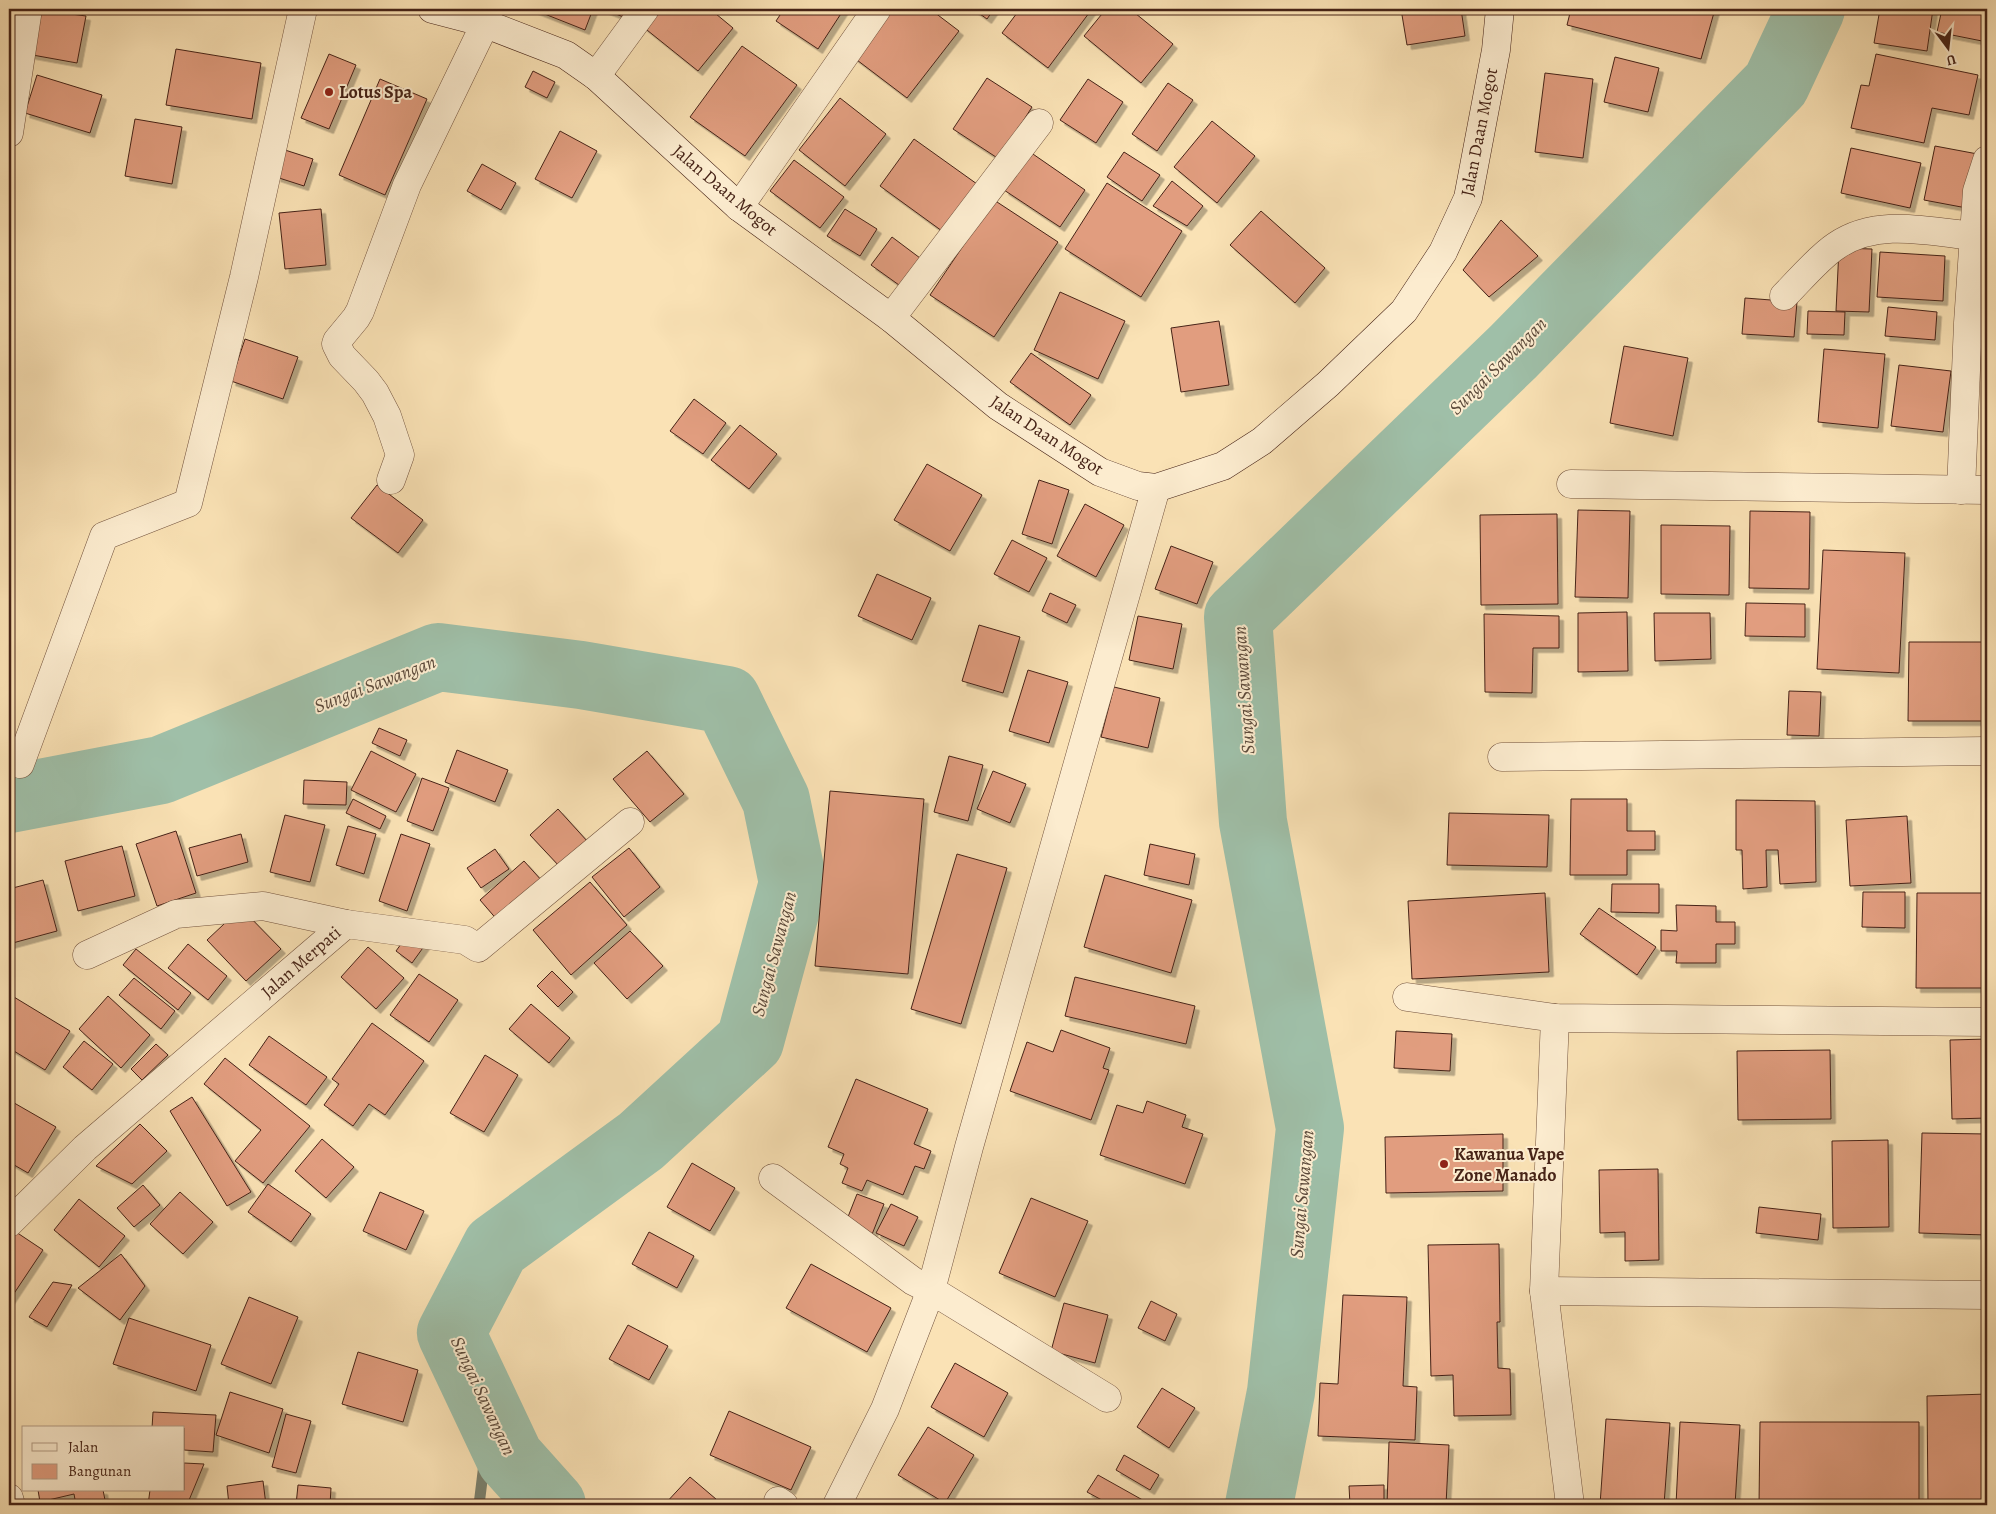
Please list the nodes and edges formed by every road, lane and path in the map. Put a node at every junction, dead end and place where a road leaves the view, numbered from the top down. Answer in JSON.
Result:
{"nodes":[{"id":1,"x":28,"y":9,"type":"edge"},
{"id":2,"x":303,"y":9,"type":"edge"},
{"id":3,"x":432,"y":9,"type":"edge"},
{"id":4,"x":645,"y":9,"type":"edge"},
{"id":5,"x":876,"y":9,"type":"edge"},
{"id":6,"x":1500,"y":9,"type":"edge"},
{"id":7,"x":485,"y":24,"type":"junction"},
{"id":8,"x":596,"y":76,"type":"junction"},
{"id":9,"x":1038,"y":123,"type":"dead end"},
{"id":10,"x":9,"y":133,"type":"edge"},
{"id":11,"x":1987,"y":160,"type":"edge"},
{"id":12,"x":739,"y":207,"type":"junction"},
{"id":13,"x":1973,"y":236,"type":"junction"},
{"id":14,"x":1784,"y":296,"type":"dead end"},
{"id":15,"x":891,"y":318,"type":"junction"},
{"id":16,"x":391,"y":480,"type":"dead end"},
{"id":17,"x":1571,"y":484,"type":"dead end"},
{"id":18,"x":1156,"y":488,"type":"junction"},
{"id":19,"x":1974,"y":490,"type":"edge"},
{"id":20,"x":1987,"y":752,"type":"edge"},
{"id":21,"x":1502,"y":757,"type":"dead end"},
{"id":22,"x":20,"y":764,"type":"dead end"},
{"id":23,"x":630,"y":822,"type":"dead end"},
{"id":24,"x":346,"y":924,"type":"junction"},
{"id":25,"x":87,"y":955,"type":"dead end"},
{"id":26,"x":1408,"y":997,"type":"dead end"},
{"id":27,"x":1555,"y":1018,"type":"junction"},
{"id":28,"x":1987,"y":1022,"type":"edge"},
{"id":29,"x":774,"y":1178,"type":"dead end"},
{"id":30,"x":9,"y":1222,"type":"edge"},
{"id":31,"x":931,"y":1290,"type":"junction"},
{"id":32,"x":1544,"y":1291,"type":"junction"},
{"id":33,"x":1987,"y":1295,"type":"edge"},
{"id":34,"x":1107,"y":1398,"type":"dead end"},
{"id":35,"x":9,"y":1498,"type":"edge"},
{"id":36,"x":11,"y":1505,"type":"edge"},
{"id":37,"x":836,"y":1505,"type":"edge"},
{"id":38,"x":1570,"y":1505,"type":"edge"}],
"edges":[{"from":1,"to":10,"type":"street"},
{"from":2,"to":22,"type":"street"},
{"from":3,"to":7,"type":"street","name":"Jalan Daan Mogot"},
{"from":4,"to":8,"type":"street"},
{"from":5,"to":12,"type":"street"},
{"from":6,"to":18,"type":"street","name":"Jalan Daan Mogot"},
{"from":7,"to":8,"type":"street","name":"Jalan Daan Mogot"},
{"from":7,"to":16,"type":"street"},
{"from":8,"to":12,"type":"street","name":"Jalan Daan Mogot"},
{"from":9,"to":15,"type":"street"},
{"from":11,"to":13,"type":"street"},
{"from":12,"to":15,"type":"street","name":"Jalan Daan Mogot"},
{"from":13,"to":14,"type":"street"},
{"from":13,"to":19,"type":"street"},
{"from":15,"to":18,"type":"street","name":"Jalan Daan Mogot"},
{"from":17,"to":19,"type":"street"},
{"from":18,"to":31,"type":"street"},
{"from":20,"to":21,"type":"street"},
{"from":23,"to":24,"type":"street","name":"Jalan Merpati"},
{"from":24,"to":25,"type":"street"},
{"from":24,"to":30,"type":"street","name":"Jalan Merpati"},
{"from":26,"to":27,"type":"street"},
{"from":27,"to":28,"type":"street"},
{"from":27,"to":32,"type":"street"},
{"from":29,"to":31,"type":"street"},
{"from":31,"to":34,"type":"street"},
{"from":31,"to":37,"type":"street"},
{"from":32,"to":33,"type":"street"},
{"from":32,"to":38,"type":"street"},
{"from":35,"to":36,"type":"street"}]}
